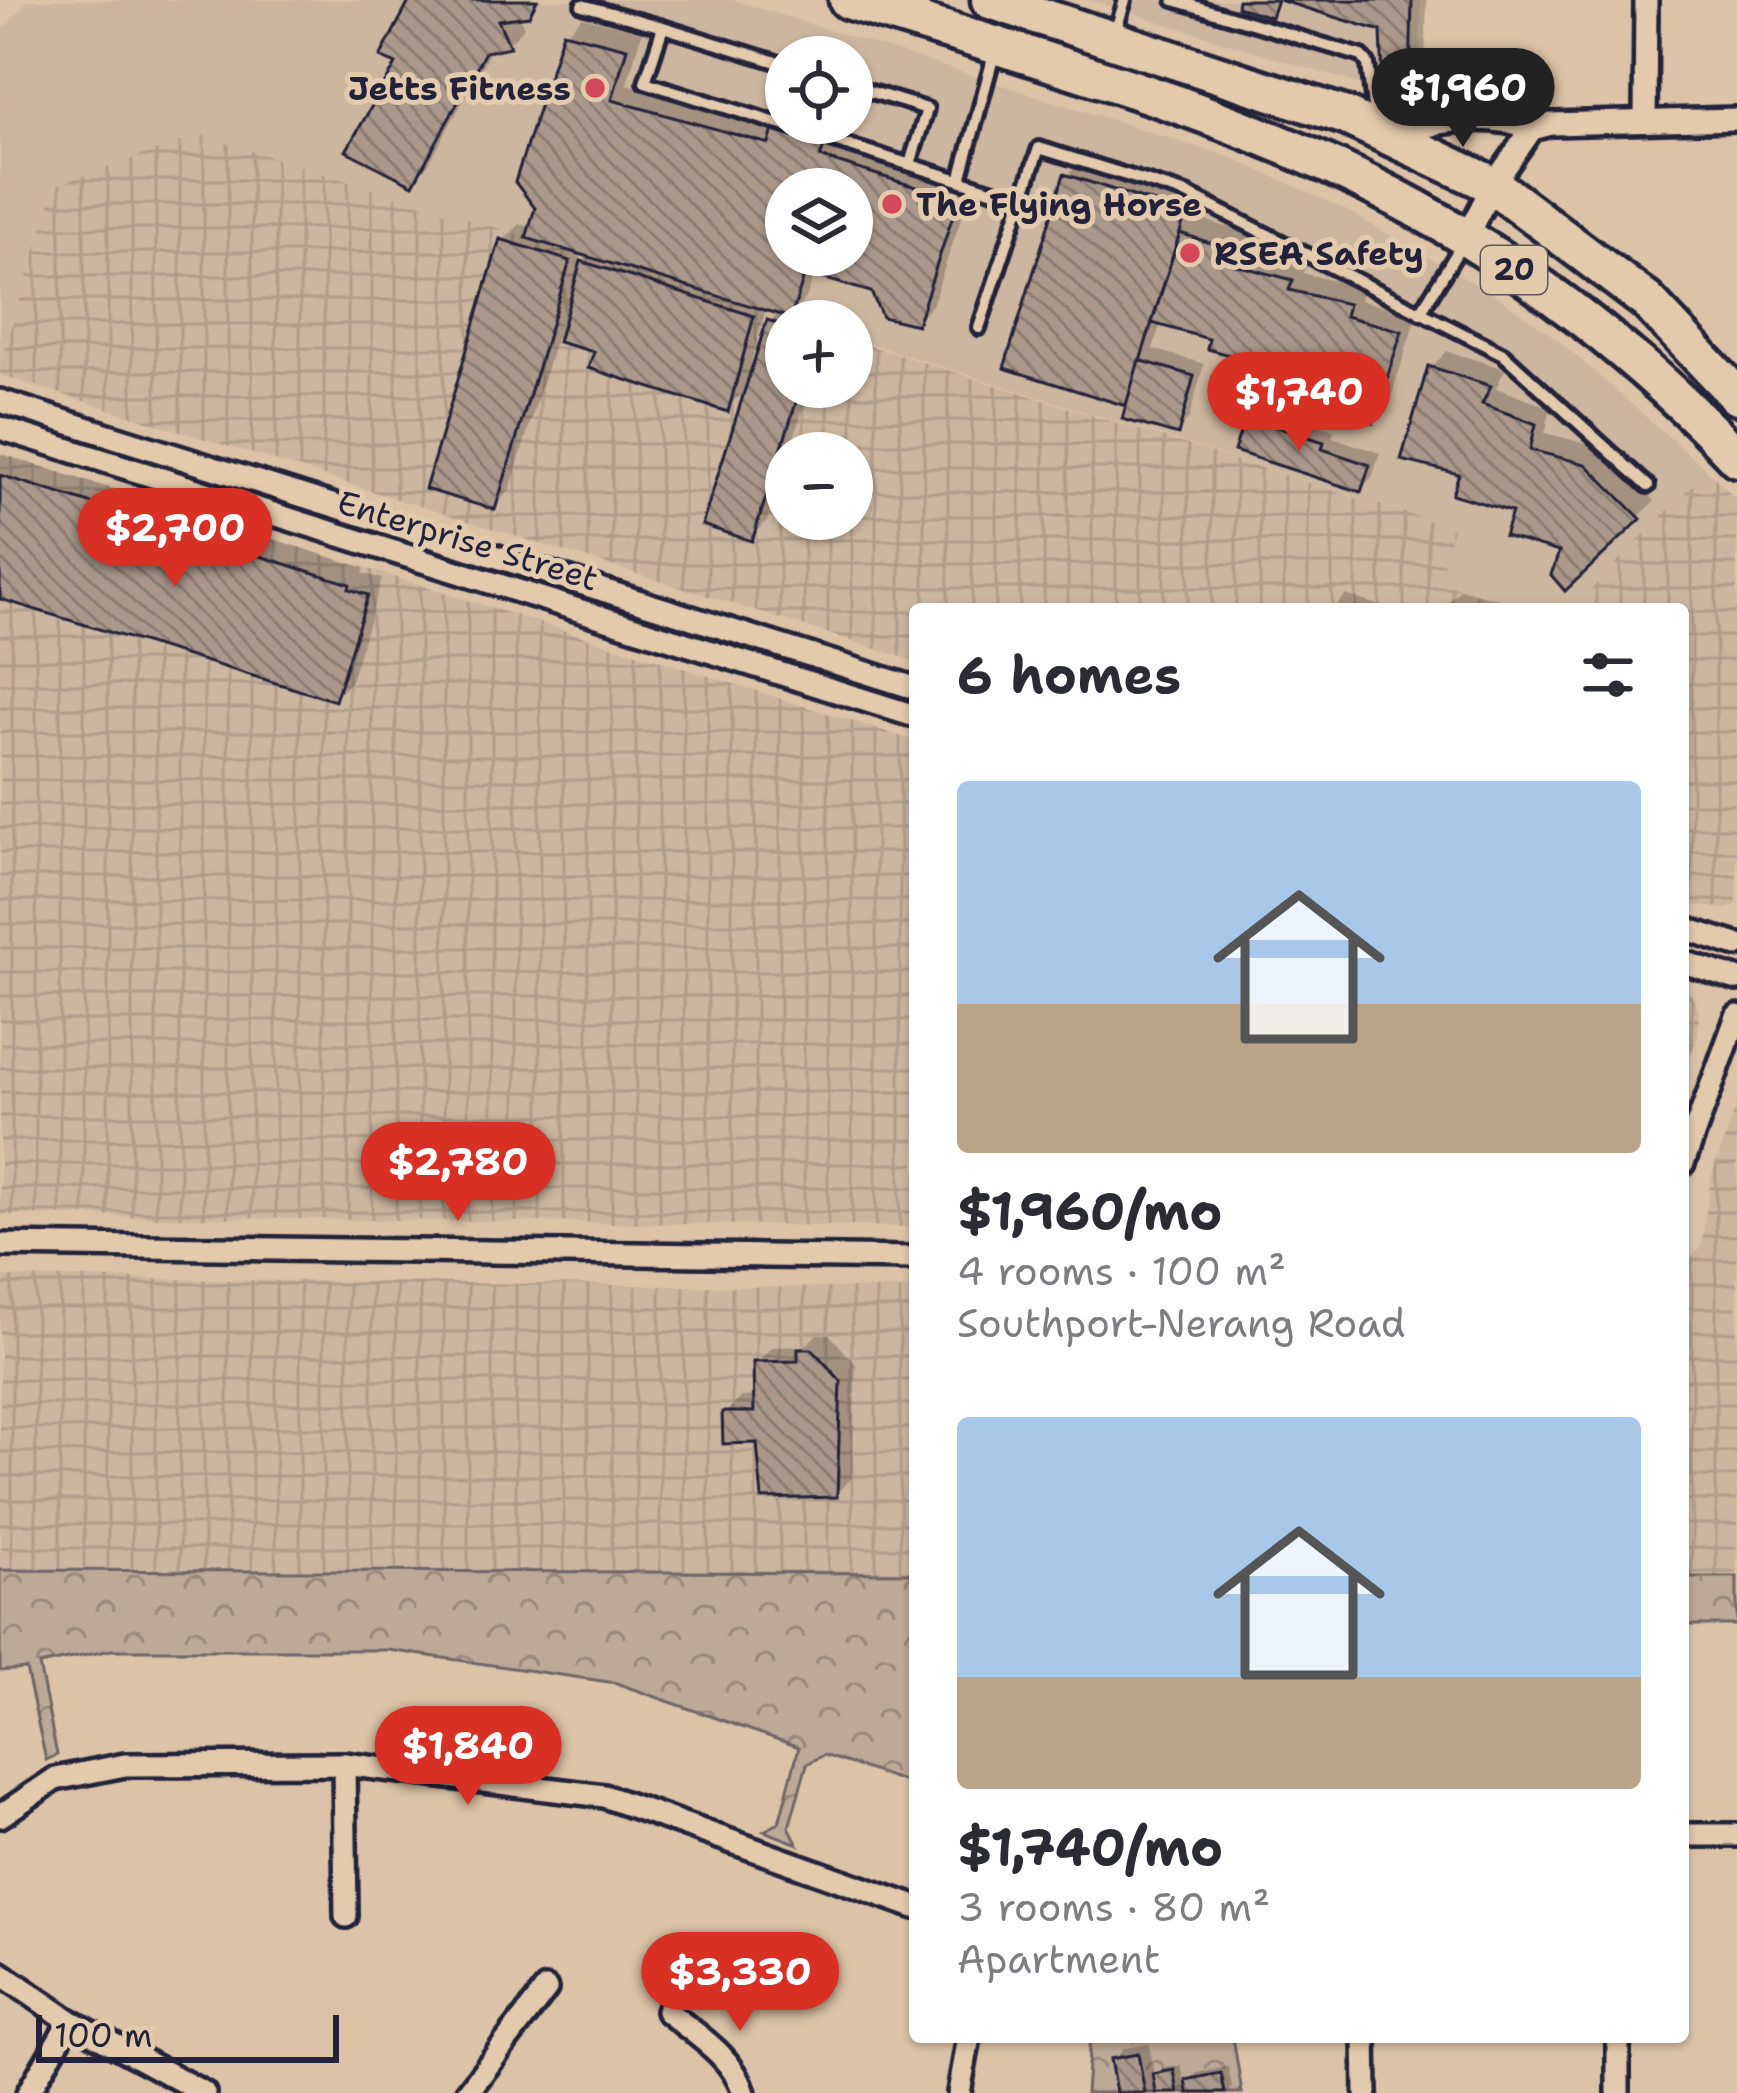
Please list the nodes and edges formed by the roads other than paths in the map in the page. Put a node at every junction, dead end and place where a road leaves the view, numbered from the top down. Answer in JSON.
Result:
{"nodes":[{"id":1,"x":848,"y":0,"type":"edge"},
{"id":2,"x":990,"y":0,"type":"edge"},
{"id":3,"x":1125,"y":0,"type":"edge"},
{"id":4,"x":1174,"y":0,"type":"edge"},
{"id":5,"x":1646,"y":0,"type":"edge"},
{"id":6,"x":583,"y":5,"type":"dead end"},
{"id":7,"x":1050,"y":9,"type":"edge"},
{"id":8,"x":663,"y":27,"type":"junction"},
{"id":9,"x":1113,"y":40,"type":"junction"},
{"id":10,"x":995,"y":48,"type":"junction"},
{"id":11,"x":765,"y":59,"type":"edge"},
{"id":12,"x":873,"y":92,"type":"edge"},
{"id":13,"x":1737,"y":119,"type":"edge"},
{"id":14,"x":1645,"y":120,"type":"junction"},
{"id":15,"x":1532,"y":129,"type":"junction"},
{"id":16,"x":1385,"y":134,"type":"junction"},
{"id":17,"x":910,"y":164,"type":"junction"},
{"id":18,"x":960,"y":179,"type":"junction"},
{"id":19,"x":1493,"y":184,"type":"junction"},
{"id":20,"x":1022,"y":200,"type":"junction"},
{"id":21,"x":1466,"y":239,"type":"junction"},
{"id":22,"x":1420,"y":313,"type":"junction"},
{"id":23,"x":979,"y":328,"type":"dead end"},
{"id":24,"x":1737,"y":396,"type":"edge"},
{"id":25,"x":0,"y":401,"type":"edge"},
{"id":26,"x":0,"y":428,"type":"edge"},
{"id":27,"x":1737,"y":458,"type":"edge"},
{"id":28,"x":1648,"y":486,"type":"dead end"},
{"id":29,"x":909,"y":686,"type":"edge"},
{"id":30,"x":909,"y":714,"type":"edge"},
{"id":31,"x":1689,"y":930,"type":"edge"},
{"id":32,"x":1737,"y":945,"type":"edge"},
{"id":33,"x":1689,"y":964,"type":"edge"},
{"id":34,"x":1737,"y":979,"type":"edge"},
{"id":35,"x":1737,"y":1016,"type":"edge"},
{"id":36,"x":1689,"y":1147,"type":"edge"},
{"id":37,"x":0,"y":1245,"type":"edge"},
{"id":38,"x":909,"y":1258,"type":"edge"},
{"id":39,"x":344,"y":1764,"type":"junction"},
{"id":40,"x":0,"y":1816,"type":"edge"},
{"id":41,"x":1689,"y":1835,"type":"edge"},
{"id":42,"x":1737,"y":1835,"type":"edge"},
{"id":43,"x":909,"y":1905,"type":"edge"},
{"id":44,"x":346,"y":1916,"type":"dead end"},
{"id":45,"x":0,"y":1973,"type":"edge"},
{"id":46,"x":546,"y":1989,"type":"dead end"},
{"id":47,"x":667,"y":2011,"type":"dead end"},
{"id":48,"x":70,"y":2021,"type":"junction"},
{"id":49,"x":967,"y":2043,"type":"edge"},
{"id":50,"x":1365,"y":2043,"type":"edge"},
{"id":51,"x":1618,"y":2043,"type":"edge"},
{"id":52,"x":28,"y":2093,"type":"edge"},
{"id":53,"x":204,"y":2093,"type":"edge"},
{"id":54,"x":467,"y":2093,"type":"edge"},
{"id":55,"x":744,"y":2093,"type":"edge"},
{"id":56,"x":959,"y":2093,"type":"edge"},
{"id":57,"x":1366,"y":2093,"type":"edge"},
{"id":58,"x":1618,"y":2093,"type":"edge"}],
"edges":[{"from":1,"to":10,"type":"main road","number":"20"},
{"from":2,"to":7,"type":"main road","number":"20"},
{"from":3,"to":9,"type":"lane"},
{"from":4,"to":16,"type":"lane"},
{"from":5,"to":14,"type":"street"},
{"from":6,"to":8,"type":"lane"},
{"from":7,"to":9,"type":"main road","number":"20"},
{"from":8,"to":11,"type":"lane"},
{"from":8,"to":17,"type":"lane"},
{"from":9,"to":16,"type":"main road","number":"20"},
{"from":10,"to":18,"type":"lane"},
{"from":10,"to":21,"type":"main road","number":"20"},
{"from":12,"to":17,"type":"lane"},
{"from":13,"to":14,"type":"street"},
{"from":14,"to":15,"type":"street"},
{"from":15,"to":16,"type":"street"},
{"from":15,"to":19,"type":"street"},
{"from":16,"to":19,"type":"main road","number":"20"},
{"from":17,"to":18,"type":"lane"},
{"from":18,"to":20,"type":"lane"},
{"from":19,"to":21,"type":"street"},
{"from":19,"to":24,"type":"main road","number":"20"},
{"from":20,"to":22,"type":"lane"},
{"from":20,"to":23,"type":"lane"},
{"from":21,"to":22,"type":"lane"},
{"from":21,"to":27,"type":"main road","number":"20"},
{"from":22,"to":28,"type":"lane"},
{"from":25,"to":29,"type":"street","name":"Enterprise Street"},
{"from":26,"to":30,"type":"street","name":"Enterprise Street"},
{"from":31,"to":32,"type":"street"},
{"from":33,"to":34,"type":"street"},
{"from":35,"to":36,"type":"street"},
{"from":37,"to":38,"type":"street"},
{"from":39,"to":40,"type":"street"},
{"from":39,"to":43,"type":"street"},
{"from":39,"to":44,"type":"street"},
{"from":41,"to":42,"type":"street"},
{"from":45,"to":48,"type":"street"},
{"from":46,"to":54,"type":"street"},
{"from":47,"to":55,"type":"street"},
{"from":48,"to":52,"type":"street"},
{"from":48,"to":53,"type":"street"},
{"from":49,"to":56,"type":"street"},
{"from":50,"to":57,"type":"street"},
{"from":51,"to":58,"type":"street"}]}
